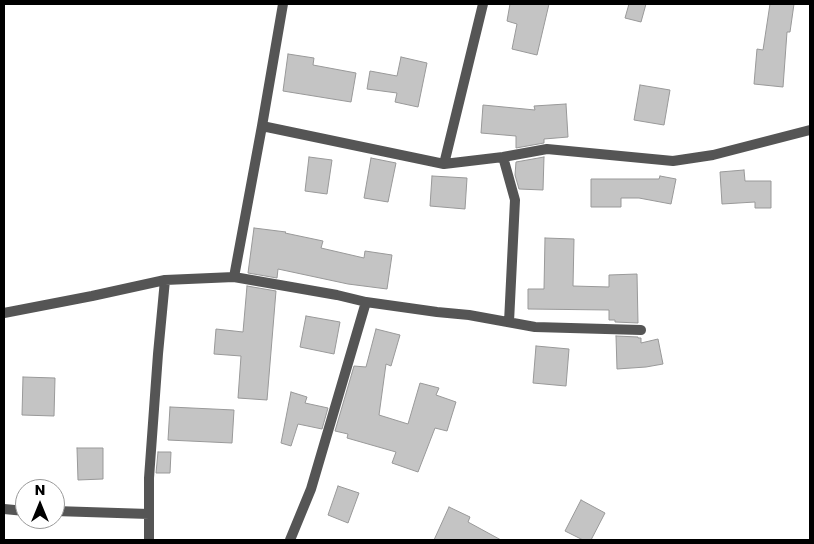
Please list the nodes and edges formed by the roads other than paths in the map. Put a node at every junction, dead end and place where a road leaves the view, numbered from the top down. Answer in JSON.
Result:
{"nodes":[{"id":1,"x":283,"y":4,"type":"edge"},
{"id":2,"x":483,"y":4,"type":"edge"},
{"id":3,"x":262,"y":126,"type":"junction"},
{"id":4,"x":810,"y":130,"type":"edge"},
{"id":5,"x":503,"y":157,"type":"junction"},
{"id":6,"x":444,"y":164,"type":"junction"},
{"id":7,"x":234,"y":276,"type":"junction"},
{"id":8,"x":165,"y":280,"type":"junction"},
{"id":9,"x":366,"y":302,"type":"junction"},
{"id":10,"x":4,"y":313,"type":"edge"},
{"id":11,"x":509,"y":322,"type":"junction"},
{"id":12,"x":641,"y":330,"type":"dead end"},
{"id":13,"x":65,"y":511,"type":"edge"},
{"id":14,"x":149,"y":514,"type":"junction"},
{"id":15,"x":149,"y":540,"type":"edge"},
{"id":16,"x":290,"y":540,"type":"edge"}],
"edges":[{"from":1,"to":3,"type":"street"},
{"from":2,"to":6,"type":"street"},
{"from":3,"to":6,"type":"street"},
{"from":3,"to":7,"type":"street"},
{"from":4,"to":5,"type":"street"},
{"from":5,"to":6,"type":"street"},
{"from":5,"to":11,"type":"street"},
{"from":7,"to":8,"type":"street"},
{"from":7,"to":9,"type":"street"},
{"from":8,"to":10,"type":"street"},
{"from":8,"to":14,"type":"street"},
{"from":9,"to":11,"type":"street"},
{"from":9,"to":16,"type":"street"},
{"from":11,"to":12,"type":"street"},
{"from":13,"to":14,"type":"street"},
{"from":14,"to":15,"type":"street"}]}
